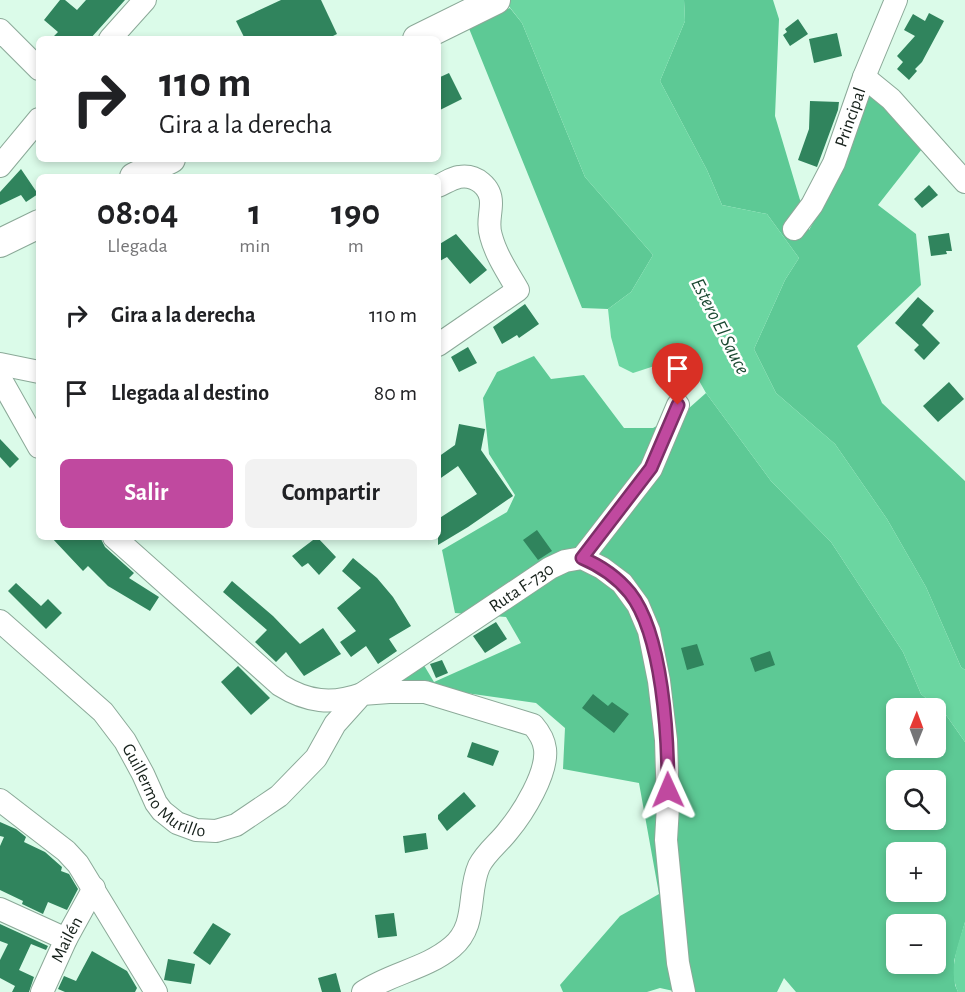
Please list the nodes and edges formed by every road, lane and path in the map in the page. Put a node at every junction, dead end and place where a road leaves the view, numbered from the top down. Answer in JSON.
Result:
{"nodes":[{"id":1,"x":145,"y":0,"type":"edge"},
{"id":2,"x":496,"y":0,"type":"edge"},
{"id":3,"x":896,"y":0,"type":"edge"},
{"id":4,"x":0,"y":30,"type":"edge"},
{"id":5,"x":113,"y":36,"type":"edge"},
{"id":6,"x":423,"y":36,"type":"edge"},
{"id":7,"x":36,"y":66,"type":"edge"},
{"id":8,"x":864,"y":77,"type":"junction"},
{"id":9,"x":36,"y":123,"type":"edge"},
{"id":10,"x":165,"y":162,"type":"edge"},
{"id":11,"x":0,"y":166,"type":"edge"},
{"id":12,"x":140,"y":174,"type":"edge"},
{"id":13,"x":446,"y":182,"type":"edge"},
{"id":14,"x":965,"y":182,"type":"edge"},
{"id":15,"x":36,"y":225,"type":"edge"},
{"id":16,"x":794,"y":229,"type":"dead end"},
{"id":17,"x":0,"y":243,"type":"edge"},
{"id":18,"x":441,"y":343,"type":"edge"},
{"id":19,"x":0,"y":364,"type":"edge"},
{"id":20,"x":36,"y":371,"type":"edge"},
{"id":21,"x":0,"y":378,"type":"edge"},
{"id":22,"x":678,"y":405,"type":"dead end"},
{"id":23,"x":36,"y":442,"type":"edge"},
{"id":24,"x":117,"y":540,"type":"edge"},
{"id":25,"x":582,"y":558,"type":"junction"},
{"id":26,"x":0,"y":621,"type":"edge"},
{"id":27,"x":362,"y":694,"type":"junction"},
{"id":28,"x":0,"y":800,"type":"edge"},
{"id":29,"x":94,"y":888,"type":"junction"},
{"id":30,"x":0,"y":909,"type":"edge"},
{"id":31,"x":66,"y":939,"type":"junction"},
{"id":32,"x":149,"y":988,"type":"edge"},
{"id":33,"x":42,"y":992,"type":"edge"},
{"id":34,"x":363,"y":992,"type":"edge"},
{"id":35,"x":684,"y":992,"type":"edge"}],
"edges":[{"from":1,"to":5,"type":"street"},
{"from":2,"to":6,"type":"main road"},
{"from":3,"to":8,"type":"street","name":"Principal"},
{"from":4,"to":7,"type":"street"},
{"from":8,"to":14,"type":"street"},
{"from":8,"to":16,"type":"street","name":"Principal"},
{"from":9,"to":11,"type":"street"},
{"from":10,"to":12,"type":"main road"},
{"from":13,"to":18,"type":"street"},
{"from":15,"to":17,"type":"main road"},
{"from":19,"to":20,"type":"street"},
{"from":21,"to":23,"type":"street"},
{"from":22,"to":25,"type":"street"},
{"from":24,"to":27,"type":"street","name":"Ruta F-730"},
{"from":25,"to":27,"type":"street","name":"Ruta F-730"},
{"from":25,"to":35,"type":"street"},
{"from":26,"to":27,"type":"street","name":"Guillermo Murillo"},
{"from":27,"to":34,"type":"street"},
{"from":28,"to":29,"type":"street"},
{"from":29,"to":31,"type":"street","name":"Mailén"},
{"from":29,"to":32,"type":"street"},
{"from":30,"to":31,"type":"street"},
{"from":31,"to":33,"type":"street","name":"Mailén"}]}
